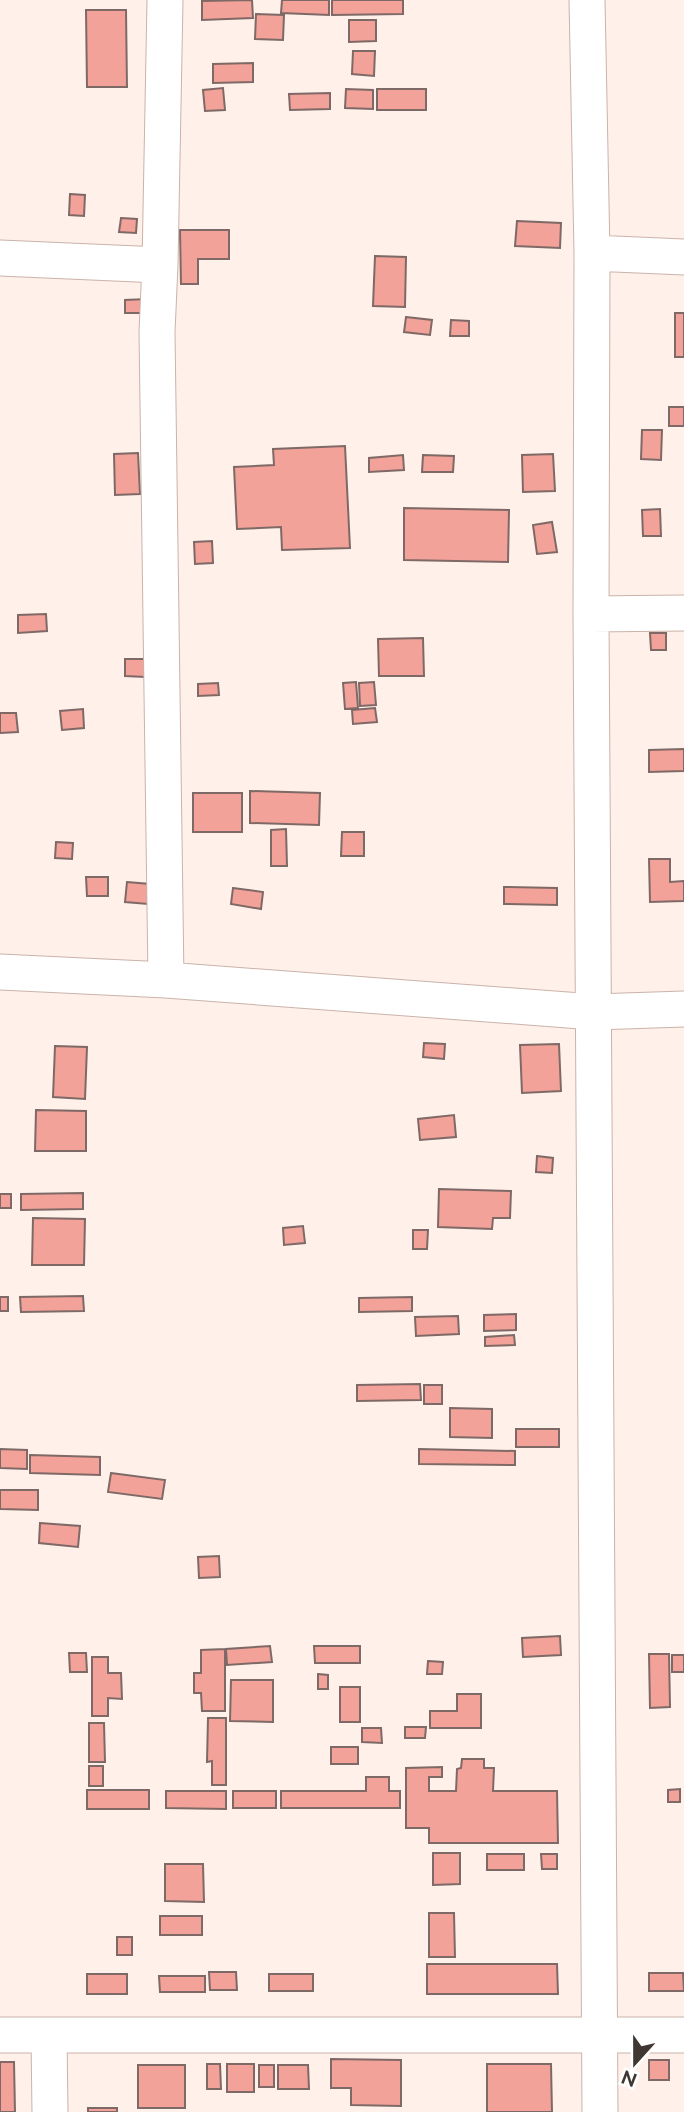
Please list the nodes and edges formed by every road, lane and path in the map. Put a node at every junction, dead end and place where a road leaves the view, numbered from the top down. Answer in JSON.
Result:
{"nodes":[{"id":1,"x":165,"y":0,"type":"edge"},
{"id":2,"x":587,"y":0,"type":"edge"},
{"id":3,"x":592,"y":253,"type":"junction"},
{"id":4,"x":684,"y":257,"type":"edge"},
{"id":5,"x":0,"y":258,"type":"edge"},
{"id":6,"x":160,"y":265,"type":"junction"},
{"id":7,"x":684,"y":613,"type":"edge"},
{"id":8,"x":591,"y":614,"type":"junction"},
{"id":9,"x":0,"y":972,"type":"edge"},
{"id":10,"x":166,"y":979,"type":"junction"},
{"id":11,"x":684,"y":1009,"type":"edge"},
{"id":12,"x":594,"y":1012,"type":"junction"},
{"id":13,"x":0,"y":2035,"type":"edge"},
{"id":14,"x":600,"y":2035,"type":"junction"},
{"id":15,"x":684,"y":2035,"type":"edge"},
{"id":16,"x":49,"y":2036,"type":"junction"},
{"id":17,"x":51,"y":2112,"type":"edge"},
{"id":18,"x":600,"y":2112,"type":"edge"}],
"edges":[{"from":1,"to":6,"type":"street"},
{"from":2,"to":3,"type":"street"},
{"from":3,"to":4,"type":"street"},
{"from":3,"to":8,"type":"street"},
{"from":5,"to":6,"type":"street"},
{"from":6,"to":10,"type":"street"},
{"from":7,"to":8,"type":"street"},
{"from":8,"to":12,"type":"street"},
{"from":9,"to":10,"type":"street"},
{"from":10,"to":12,"type":"street"},
{"from":11,"to":12,"type":"street"},
{"from":12,"to":14,"type":"street"},
{"from":13,"to":16,"type":"street"},
{"from":14,"to":15,"type":"street"},
{"from":14,"to":16,"type":"street"},
{"from":14,"to":18,"type":"street"},
{"from":16,"to":17,"type":"street"}]}
